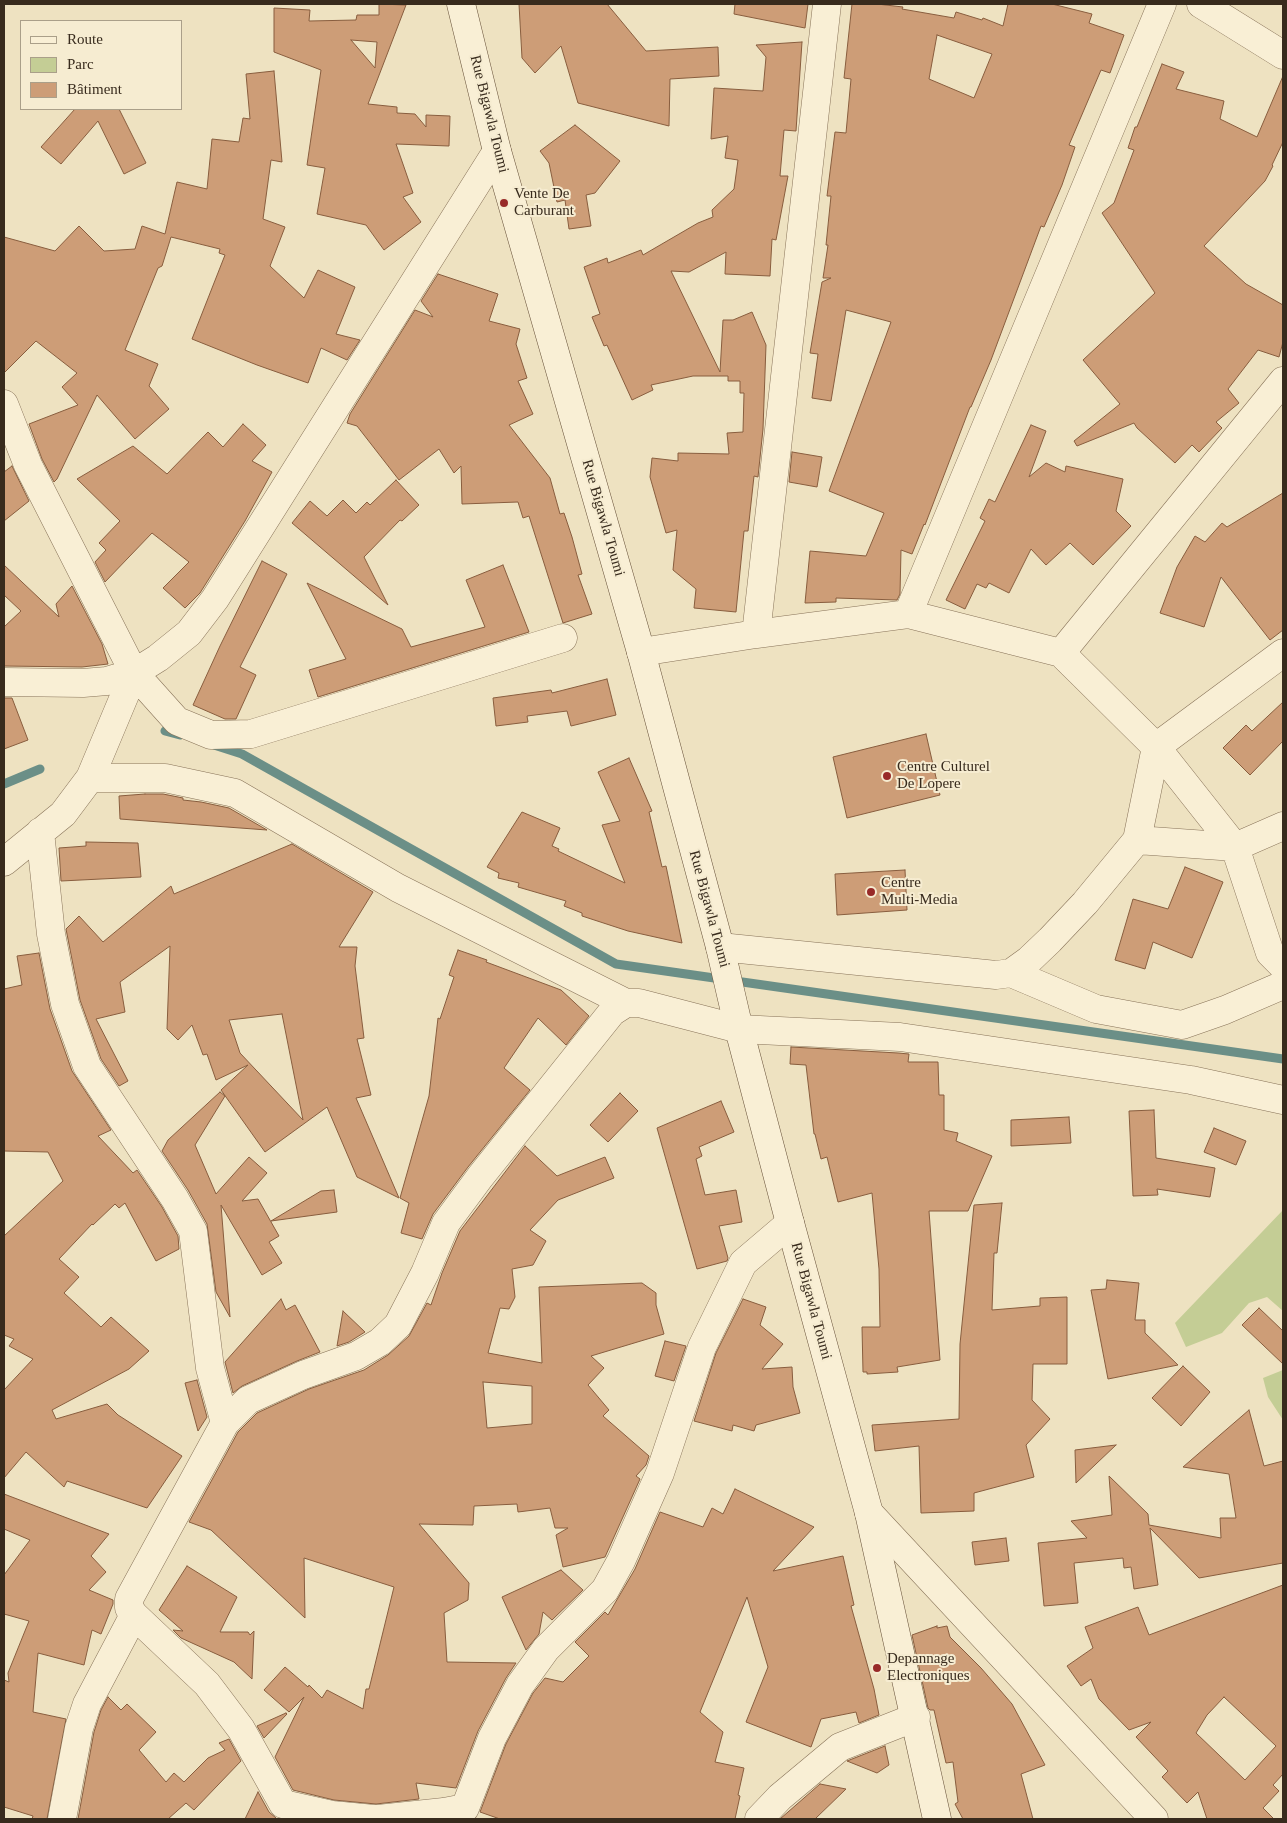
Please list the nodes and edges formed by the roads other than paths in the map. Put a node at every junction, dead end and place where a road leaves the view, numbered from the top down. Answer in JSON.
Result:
{"nodes":[{"id":1,"x":461,"y":4,"type":"edge"},
{"id":2,"x":827,"y":4,"type":"edge"},
{"id":3,"x":1162,"y":4,"type":"edge"},
{"id":4,"x":1201,"y":4,"type":"edge"},
{"id":5,"x":1283,"y":55,"type":"edge"},
{"id":6,"x":497,"y":151,"type":"junction"},
{"id":7,"x":1283,"y":381,"type":"edge"},
{"id":8,"x":4,"y":404,"type":"edge"},
{"id":9,"x":908,"y":614,"type":"junction"},
{"id":10,"x":756,"y":634,"type":"junction"},
{"id":11,"x":563,"y":638,"type":"dead end"},
{"id":12,"x":641,"y":652,"type":"junction"},
{"id":13,"x":1283,"y":653,"type":"edge"},
{"id":14,"x":1061,"y":654,"type":"junction"},
{"id":15,"x":134,"y":673,"type":"junction"},
{"id":16,"x":4,"y":682,"type":"edge"},
{"id":17,"x":1156,"y":748,"type":"junction"},
{"id":18,"x":90,"y":778,"type":"junction"},
{"id":19,"x":1283,"y":826,"type":"edge"},
{"id":20,"x":40,"y":832,"type":"junction"},
{"id":21,"x":1137,"y":840,"type":"junction"},
{"id":22,"x":1235,"y":847,"type":"junction"},
{"id":23,"x":4,"y":862,"type":"edge"},
{"id":24,"x":722,"y":956,"type":"junction"},
{"id":25,"x":1283,"y":966,"type":"edge"},
{"id":26,"x":1011,"y":973,"type":"junction"},
{"id":27,"x":1283,"y":985,"type":"edge"},
{"id":28,"x":626,"y":1003,"type":"junction"},
{"id":29,"x":737,"y":1022,"type":"junction"},
{"id":30,"x":1283,"y":1100,"type":"edge"},
{"id":31,"x":790,"y":1223,"type":"junction"},
{"id":32,"x":224,"y":1423,"type":"junction"},
{"id":33,"x":869,"y":1514,"type":"junction"},
{"id":34,"x":134,"y":1615,"type":"junction"},
{"id":35,"x":916,"y":1717,"type":"junction"},
{"id":36,"x":462,"y":1814,"type":"edge"},
{"id":37,"x":62,"y":1819,"type":"edge"},
{"id":38,"x":374,"y":1819,"type":"edge"},
{"id":39,"x":378,"y":1819,"type":"edge"},
{"id":40,"x":759,"y":1819,"type":"edge"},
{"id":41,"x":938,"y":1819,"type":"edge"},
{"id":42,"x":1154,"y":1819,"type":"edge"}],
"edges":[{"from":1,"to":6,"type":"street","name":"Rue Bigawla Toumi"},
{"from":2,"to":10,"type":"street"},
{"from":3,"to":9,"type":"street"},
{"from":4,"to":5,"type":"street"},
{"from":6,"to":12,"type":"street","name":"Rue Bigawla Toumi"},
{"from":6,"to":15,"type":"street"},
{"from":7,"to":14,"type":"street"},
{"from":8,"to":15,"type":"street"},
{"from":9,"to":10,"type":"street"},
{"from":9,"to":14,"type":"street"},
{"from":10,"to":12,"type":"street"},
{"from":11,"to":15,"type":"street"},
{"from":12,"to":24,"type":"street","name":"Rue Bigawla Toumi"},
{"from":13,"to":17,"type":"street"},
{"from":14,"to":17,"type":"street"},
{"from":15,"to":16,"type":"street"},
{"from":15,"to":18,"type":"street"},
{"from":17,"to":21,"type":"street"},
{"from":17,"to":22,"type":"street"},
{"from":18,"to":20,"type":"street"},
{"from":18,"to":28,"type":"street"},
{"from":19,"to":22,"type":"street"},
{"from":20,"to":23,"type":"street"},
{"from":20,"to":32,"type":"street"},
{"from":21,"to":22,"type":"street"},
{"from":21,"to":26,"type":"street"},
{"from":22,"to":25,"type":"street"},
{"from":24,"to":26,"type":"street"},
{"from":24,"to":29,"type":"street","name":"Rue Bigawla Toumi"},
{"from":26,"to":27,"type":"street"},
{"from":28,"to":29,"type":"street"},
{"from":28,"to":32,"type":"street"},
{"from":29,"to":30,"type":"street"},
{"from":29,"to":31,"type":"street","name":"Rue Bigawla Toumi"},
{"from":31,"to":33,"type":"street","name":"Rue Bigawla Toumi"},
{"from":31,"to":36,"type":"street"},
{"from":32,"to":34,"type":"street"},
{"from":33,"to":35,"type":"street","name":"Rue Bigawla Toumi"},
{"from":33,"to":42,"type":"street"},
{"from":34,"to":37,"type":"street"},
{"from":34,"to":38,"type":"street"},
{"from":35,"to":40,"type":"street"},
{"from":35,"to":41,"type":"street","name":"Rue Bigawla Toumi"},
{"from":36,"to":39,"type":"street"}]}
